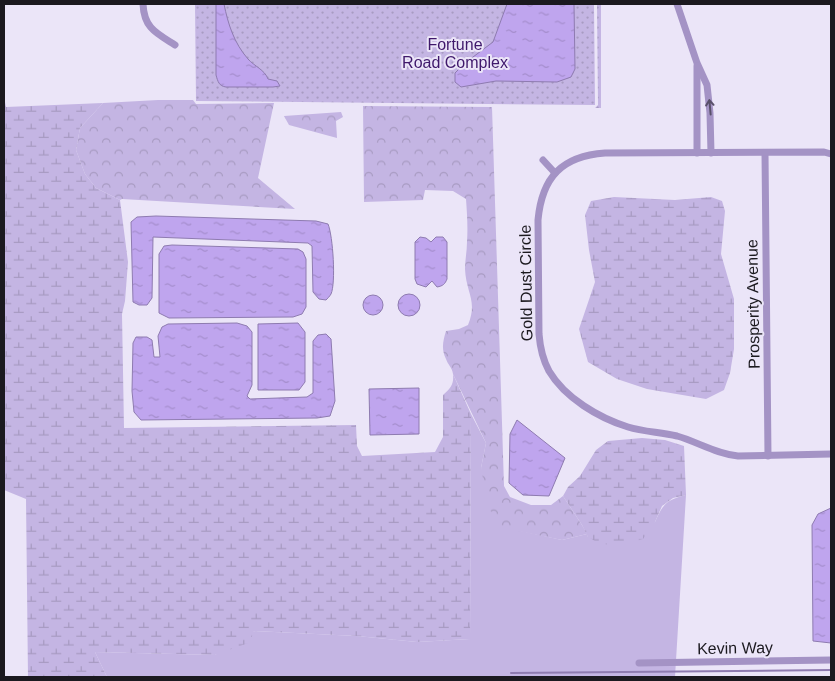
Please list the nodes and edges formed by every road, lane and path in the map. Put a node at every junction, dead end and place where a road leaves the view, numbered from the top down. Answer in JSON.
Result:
{"nodes":[{"id":1,"x":143,"y":4,"type":"edge"},
{"id":2,"x":677,"y":4,"type":"edge"},
{"id":3,"x":175,"y":44,"type":"dead end"},
{"id":4,"x":696,"y":64,"type":"junction"},
{"id":5,"x":697,"y":153,"type":"junction"},
{"id":6,"x":711,"y":153,"type":"junction"},
{"id":7,"x":765,"y":153,"type":"junction"},
{"id":8,"x":831,"y":154,"type":"edge"},
{"id":9,"x":543,"y":160,"type":"dead end"},
{"id":10,"x":555,"y":173,"type":"junction"},
{"id":11,"x":831,"y":454,"type":"edge"},
{"id":12,"x":768,"y":456,"type":"junction"},
{"id":13,"x":831,"y":660,"type":"edge"},
{"id":14,"x":639,"y":663,"type":"dead end"}],
"edges":[{"from":1,"to":3,"type":"street"},
{"from":2,"to":4,"type":"street"},
{"from":4,"to":5,"type":"street"},
{"from":6,"to":4,"type":"street","one_way":true},
{"from":5,"to":6,"type":"street","name":"Gold Dust Circle"},
{"from":5,"to":10,"type":"street","name":"Gold Dust Circle"},
{"from":6,"to":7,"type":"street","name":"Gold Dust Circle"},
{"from":7,"to":8,"type":"street","name":"Gold Dust Circle"},
{"from":7,"to":12,"type":"street","name":"Prosperity Avenue"},
{"from":9,"to":10,"type":"street"},
{"from":10,"to":12,"type":"street","name":"Gold Dust Circle"},
{"from":11,"to":12,"type":"street","name":"Gold Dust Circle"},
{"from":13,"to":14,"type":"street","name":"Kevin Way"}]}
